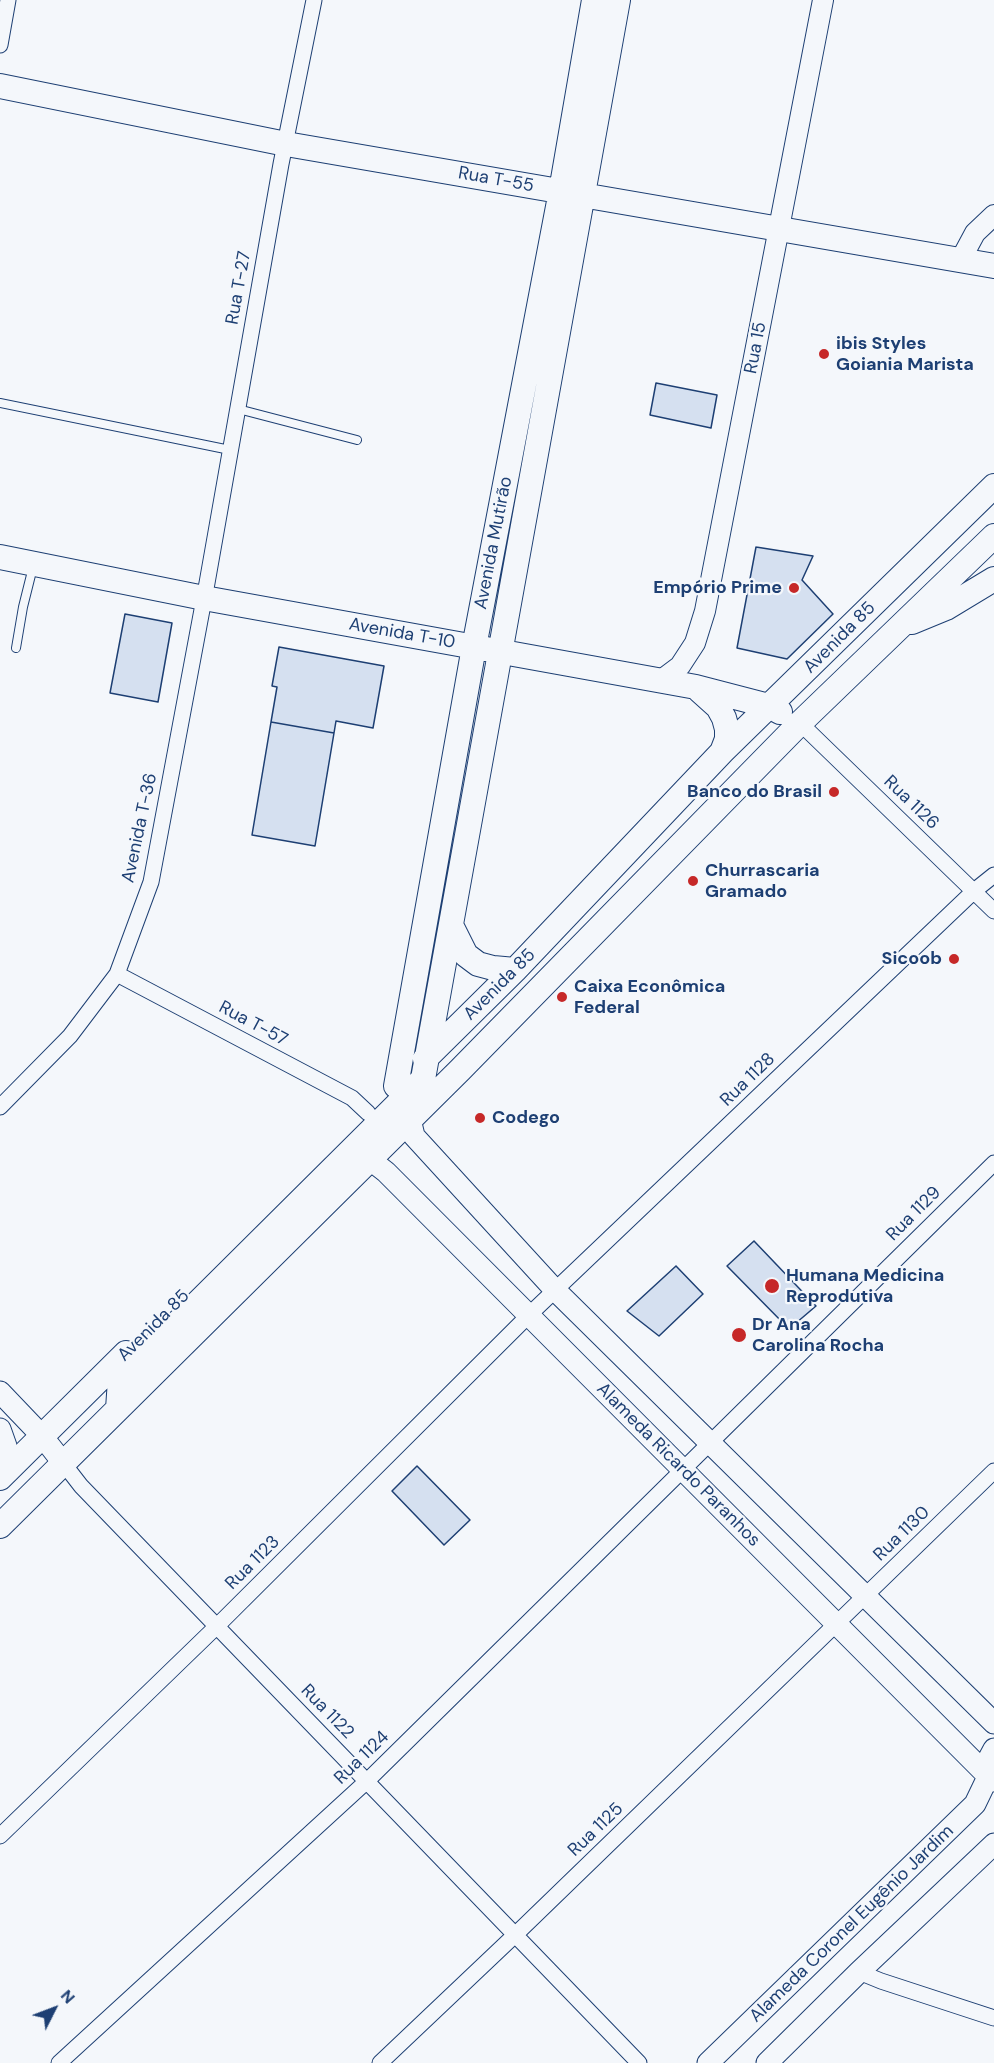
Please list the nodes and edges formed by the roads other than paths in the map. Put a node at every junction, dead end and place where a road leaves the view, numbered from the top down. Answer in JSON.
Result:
{"nodes":[{"id":1,"x":8,"y":0,"type":"edge"},
{"id":2,"x":314,"y":0,"type":"edge"},
{"id":3,"x":594,"y":0,"type":"edge"},
{"id":4,"x":618,"y":0,"type":"edge"},
{"id":5,"x":823,"y":0,"type":"edge"},
{"id":6,"x":0,"y":45,"type":"edge"},
{"id":7,"x":0,"y":86,"type":"edge"},
{"id":8,"x":286,"y":144,"type":"junction"},
{"id":9,"x":572,"y":194,"type":"junction"},
{"id":10,"x":994,"y":215,"type":"edge"},
{"id":11,"x":779,"y":230,"type":"junction"},
{"id":12,"x":960,"y":261,"type":"junction"},
{"id":13,"x":994,"y":266,"type":"edge"},
{"id":14,"x":0,"y":403,"type":"edge"},
{"id":15,"x":238,"y":409,"type":"junction"},
{"id":16,"x":357,"y":440,"type":"dead end"},
{"id":17,"x":230,"y":450,"type":"junction"},
{"id":18,"x":994,"y":486,"type":"edge"},
{"id":19,"x":994,"y":536,"type":"edge"},
{"id":20,"x":0,"y":557,"type":"edge"},
{"id":21,"x":34,"y":563,"type":"junction"},
{"id":22,"x":994,"y":579,"type":"edge"},
{"id":23,"x":205,"y":591,"type":"junction"},
{"id":24,"x":902,"y":626,"type":"junction"},
{"id":25,"x":474,"y":647,"type":"junction"},
{"id":26,"x":16,"y":648,"type":"dead end"},
{"id":27,"x":500,"y":652,"type":"junction"},
{"id":28,"x":660,"y":681,"type":"junction"},
{"id":29,"x":696,"y":687,"type":"junction"},
{"id":30,"x":769,"y":706,"type":"junction"},
{"id":31,"x":800,"y":723,"type":"junction"},
{"id":32,"x":722,"y":752,"type":"junction"},
{"id":33,"x":994,"y":875,"type":"edge"},
{"id":34,"x":974,"y":891,"type":"junction"},
{"id":35,"x":994,"y":911,"type":"edge"},
{"id":36,"x":451,"y":925,"type":"junction"},
{"id":37,"x":515,"y":970,"type":"junction"},
{"id":38,"x":117,"y":974,"type":"junction"},
{"id":39,"x":428,"y":1056,"type":"junction"},
{"id":40,"x":396,"y":1086,"type":"junction"},
{"id":41,"x":0,"y":1107,"type":"edge"},
{"id":42,"x":368,"y":1113,"type":"junction"},
{"id":43,"x":410,"y":1119,"type":"junction"},
{"id":44,"x":367,"y":1161,"type":"junction"},
{"id":45,"x":994,"y":1163,"type":"edge"},
{"id":46,"x":555,"y":1290,"type":"junction"},
{"id":47,"x":530,"y":1314,"type":"junction"},
{"id":48,"x":0,"y":1392,"type":"edge"},
{"id":49,"x":118,"y":1409,"type":"junction"},
{"id":50,"x":0,"y":1429,"type":"edge"},
{"id":51,"x":42,"y":1436,"type":"junction"},
{"id":52,"x":709,"y":1443,"type":"junction"},
{"id":53,"x":64,"y":1464,"type":"junction"},
{"id":54,"x":682,"y":1470,"type":"junction"},
{"id":55,"x":994,"y":1471,"type":"edge"},
{"id":56,"x":3,"y":1475,"type":"edge"},
{"id":57,"x":0,"y":1526,"type":"edge"},
{"id":58,"x":865,"y":1597,"type":"junction"},
{"id":59,"x":837,"y":1624,"type":"junction"},
{"id":60,"x":217,"y":1626,"type":"junction"},
{"id":61,"x":994,"y":1723,"type":"edge"},
{"id":62,"x":994,"y":1749,"type":"edge"},
{"id":63,"x":367,"y":1781,"type":"junction"},
{"id":64,"x":989,"y":1782,"type":"edge"},
{"id":65,"x":0,"y":1836,"type":"edge"},
{"id":66,"x":994,"y":1844,"type":"edge"},
{"id":67,"x":516,"y":1934,"type":"junction"},
{"id":68,"x":859,"y":1972,"type":"junction"},
{"id":69,"x":994,"y":2018,"type":"edge"},
{"id":70,"x":59,"y":2063,"type":"edge"},
{"id":71,"x":380,"y":2063,"type":"edge"},
{"id":72,"x":639,"y":2063,"type":"edge"},
{"id":73,"x":708,"y":2063,"type":"edge"},
{"id":74,"x":767,"y":2063,"type":"edge"}],
"edges":[{"from":1,"to":6,"type":"street"},
{"from":2,"to":8,"type":"street","name":"Rua T-27"},
{"from":3,"to":9,"type":"main road","name":"Avenida Mutirão"},
{"from":4,"to":9,"type":"main road","name":"Avenida Mutirão"},
{"from":5,"to":11,"type":"street","name":"Rua 15"},
{"from":7,"to":8,"type":"main road","name":"Rua T-55"},
{"from":8,"to":9,"type":"main road","name":"Rua T-55"},
{"from":8,"to":15,"type":"street","name":"Rua T-27"},
{"from":9,"to":11,"type":"main road","name":"Rua T-55"},
{"from":9,"to":25,"type":"main road","name":"Avenida Mutirão"},
{"from":9,"to":27,"type":"main road","name":"Avenida Mutirão"},
{"from":10,"to":12,"type":"street"},
{"from":11,"to":12,"type":"main road","name":"Rua T-55"},
{"from":11,"to":28,"type":"street","name":"Rua 15"},
{"from":12,"to":13,"type":"main road","name":"Rua T-55"},
{"from":14,"to":17,"type":"lane"},
{"from":15,"to":16,"type":"lane"},
{"from":15,"to":17,"type":"street","name":"Rua T-27"},
{"from":17,"to":23,"type":"street","name":"Rua T-27"},
{"from":18,"to":30,"type":"main road","name":"Avenida 85"},
{"from":19,"to":24,"type":"main road","name":"Avenida 85"},
{"from":20,"to":21,"type":"main road","name":"Avenida T-10"},
{"from":21,"to":23,"type":"main road","name":"Avenida T-10"},
{"from":21,"to":26,"type":"lane"},
{"from":22,"to":24,"type":"main road"},
{"from":23,"to":25,"type":"main road","name":"Avenida T-10"},
{"from":23,"to":38,"type":"street","name":"Avenida T-36"},
{"from":24,"to":31,"type":"main road","name":"Avenida 85"},
{"from":25,"to":27,"type":"main road","name":"Avenida T-10"},
{"from":25,"to":40,"type":"main road","name":"Avenida Mutirão"},
{"from":27,"to":28,"type":"main road","name":"Avenida T-10"},
{"from":27,"to":36,"type":"main road","name":"Avenida Mutirão"},
{"from":28,"to":29,"type":"main road","name":"Avenida T-10"},
{"from":29,"to":30,"type":"main road","name":"Avenida T-10"},
{"from":29,"to":32,"type":"main road"},
{"from":30,"to":31,"type":"main road","name":"Avenida T-10"},
{"from":30,"to":32,"type":"main road","name":"Avenida 85"},
{"from":31,"to":34,"type":"street","name":"Rua 1126"},
{"from":31,"to":43,"type":"main road","name":"Avenida 85"},
{"from":32,"to":37,"type":"main road","name":"Avenida 85"},
{"from":33,"to":34,"type":"street","name":"Rua 1128"},
{"from":34,"to":35,"type":"street","name":"Rua 1126"},
{"from":34,"to":46,"type":"street","name":"Rua 1128"},
{"from":36,"to":37,"type":"main road"},
{"from":36,"to":39,"type":"main road","name":"Avenida Mutirão"},
{"from":37,"to":39,"type":"main road","name":"Avenida 85"},
{"from":38,"to":41,"type":"street","name":"Avenida T-36"},
{"from":38,"to":42,"type":"street","name":"Rua T-57"},
{"from":39,"to":40,"type":"main road","name":"Avenida 85"},
{"from":39,"to":49,"type":"main road","name":"Avenida Mutirão"},
{"from":40,"to":42,"type":"main road","name":"Avenida 85"},
{"from":42,"to":51,"type":"main road","name":"Avenida 85"},
{"from":43,"to":44,"type":"main road","name":"Avenida 85"},
{"from":43,"to":46,"type":"main road","name":"Alameda Ricardo Paranhos"},
{"from":44,"to":47,"type":"main road","name":"Alameda Ricardo Paranhos"},
{"from":44,"to":49,"type":"main road","name":"Avenida 85"},
{"from":45,"to":52,"type":"street","name":"Rua 1129"},
{"from":46,"to":47,"type":"street","name":"Rua 1128"},
{"from":46,"to":52,"type":"main road","name":"Alameda Ricardo Paranhos"},
{"from":47,"to":54,"type":"main road","name":"Alameda Ricardo Paranhos"},
{"from":47,"to":60,"type":"street","name":"Rua 1123"},
{"from":48,"to":51,"type":"main road"},
{"from":49,"to":53,"type":"main road","name":"Avenida 85"},
{"from":50,"to":56,"type":"main road"},
{"from":51,"to":53,"type":"main road"},
{"from":51,"to":56,"type":"main road","name":"Avenida 85"},
{"from":52,"to":54,"type":"street","name":"Rua 1129"},
{"from":52,"to":58,"type":"main road","name":"Alameda Ricardo Paranhos"},
{"from":53,"to":56,"type":"main road"},
{"from":53,"to":57,"type":"main road","name":"Avenida 85"},
{"from":53,"to":60,"type":"street","name":"Rua 1122"},
{"from":54,"to":59,"type":"main road","name":"Alameda Ricardo Paranhos"},
{"from":54,"to":63,"type":"street","name":"Rua 1124"},
{"from":55,"to":58,"type":"street","name":"Rua 1130"},
{"from":58,"to":59,"type":"street","name":"Rua 1130"},
{"from":58,"to":61,"type":"main road","name":"Alameda Ricardo Paranhos"},
{"from":59,"to":64,"type":"main road","name":"Alameda Ricardo Paranhos"},
{"from":59,"to":67,"type":"street","name":"Rua 1125"},
{"from":60,"to":63,"type":"street","name":"Rua 1122"},
{"from":60,"to":65,"type":"street","name":"Rua 1123"},
{"from":62,"to":64,"type":"main road","name":"Alameda Coronel Eugênio Jardim"},
{"from":63,"to":67,"type":"street","name":"Rua 1122"},
{"from":63,"to":70,"type":"street","name":"Rua 1124"},
{"from":64,"to":73,"type":"main road","name":"Alameda Coronel Eugênio Jardim"},
{"from":66,"to":68,"type":"main road"},
{"from":67,"to":71,"type":"street","name":"Rua 1125"},
{"from":67,"to":72,"type":"street","name":"Rua 1122"},
{"from":68,"to":69,"type":"street"},
{"from":68,"to":74,"type":"main road"}]}
